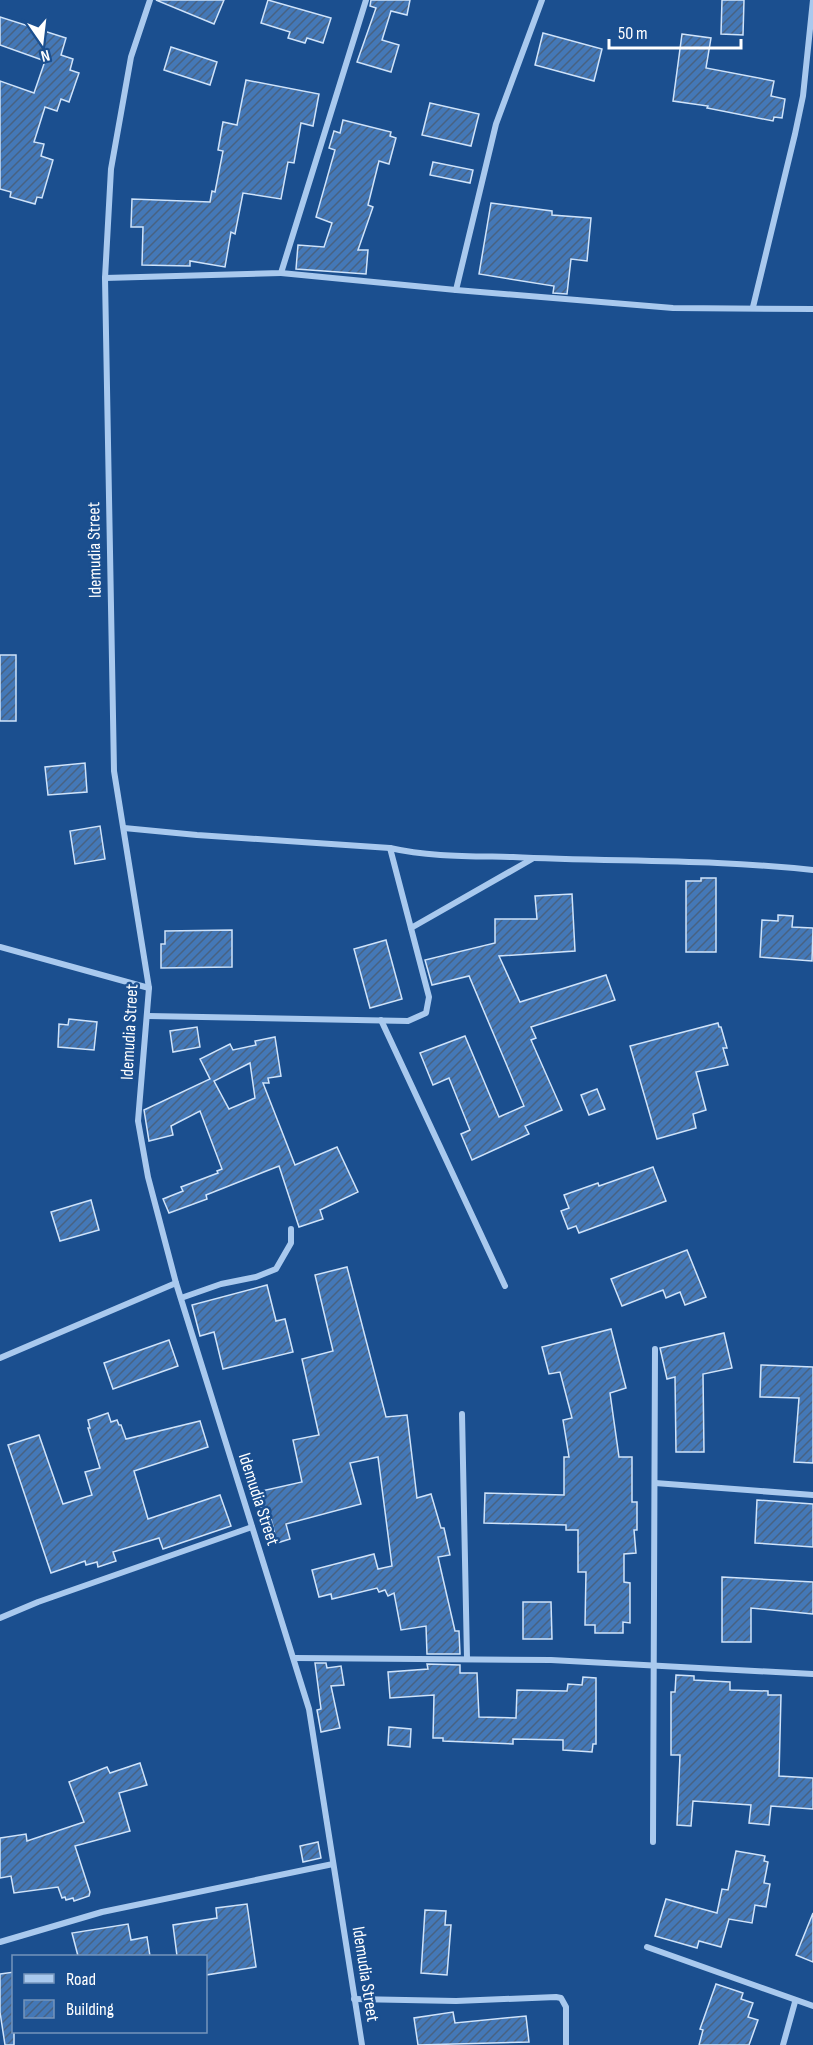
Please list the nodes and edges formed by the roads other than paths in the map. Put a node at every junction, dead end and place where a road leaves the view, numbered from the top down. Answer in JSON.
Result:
{"nodes":[{"id":1,"x":150,"y":0,"type":"edge"},
{"id":2,"x":366,"y":0,"type":"edge"},
{"id":3,"x":542,"y":0,"type":"edge"},
{"id":4,"x":813,"y":0,"type":"edge"},
{"id":5,"x":281,"y":273,"type":"junction"},
{"id":6,"x":105,"y":278,"type":"junction"},
{"id":7,"x":456,"y":290,"type":"junction"},
{"id":8,"x":753,"y":307,"type":"junction"},
{"id":9,"x":813,"y":309,"type":"edge"},
{"id":10,"x":124,"y":828,"type":"junction"},
{"id":11,"x":390,"y":848,"type":"junction"},
{"id":12,"x":532,"y":858,"type":"junction"},
{"id":13,"x":813,"y":870,"type":"edge"},
{"id":14,"x":411,"y":928,"type":"junction"},
{"id":15,"x":0,"y":947,"type":"edge"},
{"id":16,"x":149,"y":988,"type":"junction"},
{"id":17,"x":147,"y":1016,"type":"junction"},
{"id":18,"x":381,"y":1020,"type":"junction"},
{"id":19,"x":291,"y":1229,"type":"dead end"},
{"id":20,"x":176,"y":1284,"type":"junction"},
{"id":21,"x":505,"y":1286,"type":"dead end"},
{"id":22,"x":181,"y":1298,"type":"junction"},
{"id":23,"x":655,"y":1350,"type":"dead end"},
{"id":24,"x":0,"y":1358,"type":"edge"},
{"id":25,"x":462,"y":1414,"type":"dead end"},
{"id":26,"x":655,"y":1483,"type":"junction"},
{"id":27,"x":813,"y":1495,"type":"edge"},
{"id":28,"x":252,"y":1527,"type":"junction"},
{"id":29,"x":0,"y":1618,"type":"edge"},
{"id":30,"x":295,"y":1658,"type":"junction"},
{"id":31,"x":466,"y":1658,"type":"junction"},
{"id":32,"x":656,"y":1664,"type":"junction"},
{"id":33,"x":813,"y":1674,"type":"edge"},
{"id":34,"x":653,"y":1842,"type":"dead end"},
{"id":35,"x":333,"y":1864,"type":"junction"},
{"id":36,"x":0,"y":1942,"type":"edge"},
{"id":37,"x":647,"y":1947,"type":"dead end"},
{"id":38,"x":354,"y":1999,"type":"junction"},
{"id":39,"x":795,"y":2002,"type":"junction"},
{"id":40,"x":813,"y":2006,"type":"edge"},
{"id":41,"x":362,"y":2045,"type":"edge"},
{"id":42,"x":566,"y":2045,"type":"edge"},
{"id":43,"x":783,"y":2045,"type":"edge"}],
"edges":[{"from":1,"to":6,"type":"street","name":"Idemudia Street"},
{"from":2,"to":5,"type":"street"},
{"from":3,"to":7,"type":"street"},
{"from":4,"to":8,"type":"street"},
{"from":5,"to":6,"type":"street"},
{"from":5,"to":7,"type":"street"},
{"from":6,"to":10,"type":"street","name":"Idemudia Street"},
{"from":7,"to":8,"type":"street"},
{"from":8,"to":9,"type":"street"},
{"from":10,"to":11,"type":"street"},
{"from":10,"to":16,"type":"street","name":"Idemudia Street"},
{"from":11,"to":12,"type":"street"},
{"from":11,"to":14,"type":"street"},
{"from":12,"to":13,"type":"street"},
{"from":12,"to":14,"type":"street"},
{"from":14,"to":18,"type":"street"},
{"from":15,"to":16,"type":"street"},
{"from":16,"to":17,"type":"street","name":"Idemudia Street"},
{"from":17,"to":18,"type":"street"},
{"from":17,"to":20,"type":"street","name":"Idemudia Street"},
{"from":18,"to":21,"type":"street"},
{"from":19,"to":22,"type":"street"},
{"from":20,"to":22,"type":"street","name":"Idemudia Street"},
{"from":20,"to":24,"type":"street"},
{"from":22,"to":28,"type":"street","name":"Idemudia Street"},
{"from":23,"to":26,"type":"street"},
{"from":25,"to":31,"type":"street"},
{"from":26,"to":27,"type":"street"},
{"from":26,"to":32,"type":"street"},
{"from":28,"to":29,"type":"street"},
{"from":28,"to":30,"type":"street","name":"Idemudia Street"},
{"from":30,"to":31,"type":"street"},
{"from":30,"to":35,"type":"street","name":"Idemudia Street"},
{"from":31,"to":32,"type":"street"},
{"from":32,"to":33,"type":"street"},
{"from":32,"to":34,"type":"street"},
{"from":35,"to":36,"type":"street"},
{"from":35,"to":38,"type":"street","name":"Idemudia Street"},
{"from":37,"to":39,"type":"street"},
{"from":38,"to":41,"type":"street","name":"Idemudia Street"},
{"from":38,"to":42,"type":"street"},
{"from":39,"to":40,"type":"street"},
{"from":39,"to":43,"type":"street"}]}
